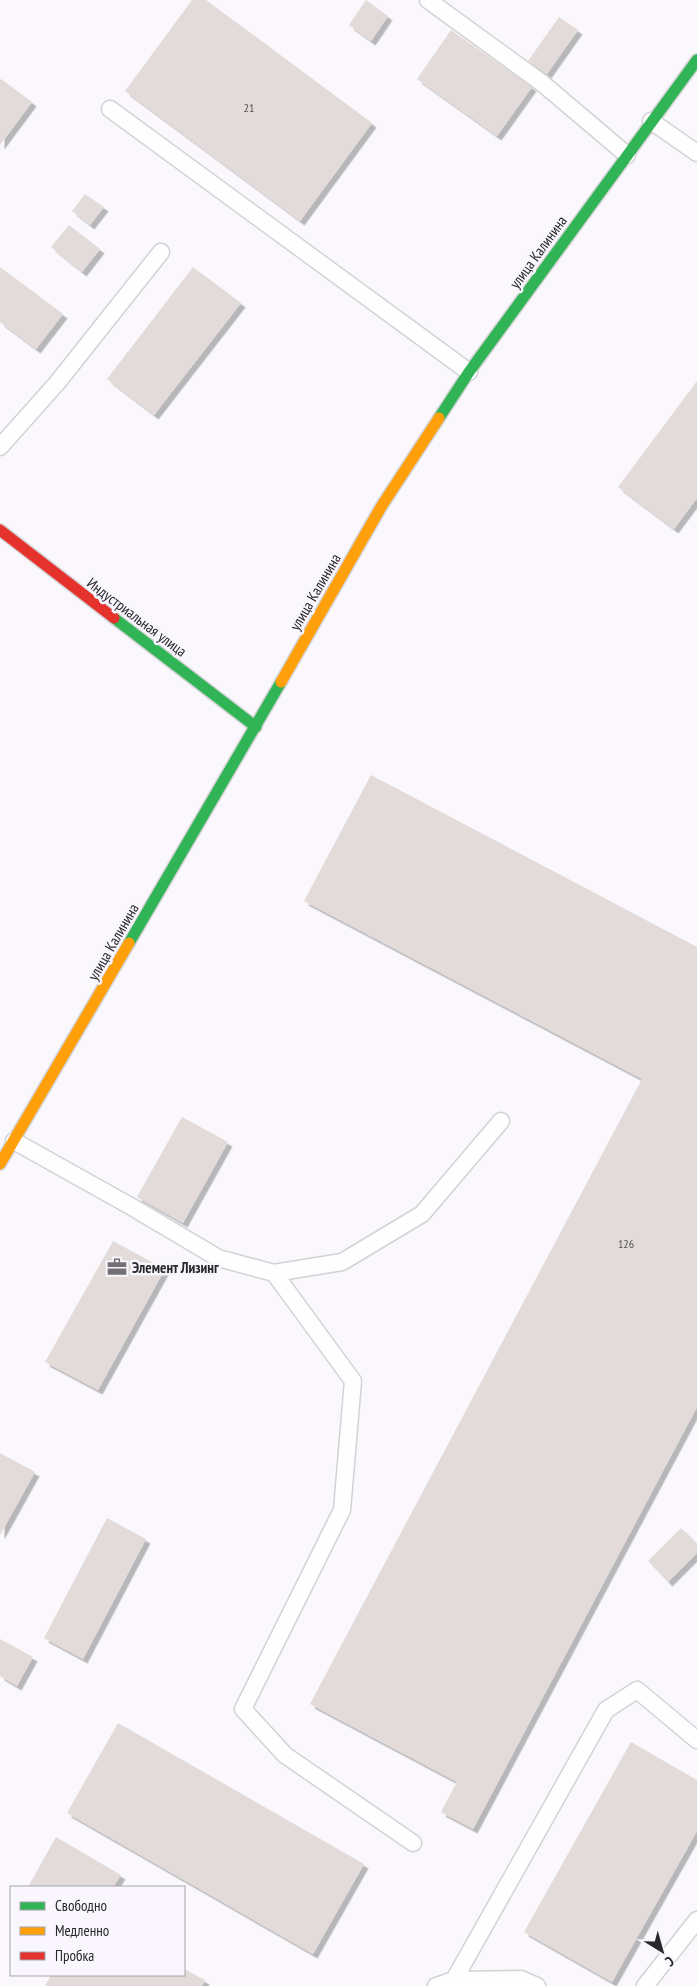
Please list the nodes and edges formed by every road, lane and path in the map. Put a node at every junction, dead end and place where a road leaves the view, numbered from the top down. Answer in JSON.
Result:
{"nodes":[{"id":1,"x":428,"y":0,"type":"edge"},
{"id":2,"x":697,"y":60,"type":"edge"},
{"id":3,"x":110,"y":109,"type":"dead end"},
{"id":4,"x":651,"y":121,"type":"junction"},
{"id":5,"x":697,"y":153,"type":"edge"},
{"id":6,"x":626,"y":155,"type":"junction"},
{"id":7,"x":161,"y":252,"type":"dead end"},
{"id":8,"x":469,"y":372,"type":"junction"},
{"id":9,"x":0,"y":447,"type":"edge"},
{"id":10,"x":0,"y":530,"type":"edge"},
{"id":11,"x":256,"y":727,"type":"junction"},
{"id":12,"x":502,"y":1121,"type":"dead end"},
{"id":13,"x":14,"y":1141,"type":"junction"},
{"id":14,"x":0,"y":1164,"type":"edge"},
{"id":15,"x":274,"y":1272,"type":"junction"},
{"id":16,"x":697,"y":1740,"type":"edge"},
{"id":17,"x":413,"y":1843,"type":"dead end"},
{"id":18,"x":697,"y":1920,"type":"edge"},
{"id":19,"x":454,"y":1980,"type":"junction"},
{"id":20,"x":436,"y":1986,"type":"edge"},
{"id":21,"x":536,"y":1986,"type":"edge"},
{"id":22,"x":646,"y":1986,"type":"edge"}],
"edges":[{"from":1,"to":6,"type":"lane"},
{"from":2,"to":4,"type":"main road","name":"улица Калинина"},
{"from":3,"to":8,"type":"lane"},
{"from":4,"to":5,"type":"lane"},
{"from":4,"to":6,"type":"main road","name":"улица Калинина"},
{"from":6,"to":8,"type":"main road","name":"улица Калинина"},
{"from":7,"to":9,"type":"lane"},
{"from":8,"to":11,"type":"main road","name":"улица Калинина"},
{"from":10,"to":11,"type":"main road","name":"Индустриальная улица"},
{"from":11,"to":13,"type":"main road","name":"улица Калинина"},
{"from":12,"to":15,"type":"lane"},
{"from":13,"to":14,"type":"main road","name":"улица Калинина"},
{"from":13,"to":15,"type":"lane"},
{"from":15,"to":17,"type":"lane"},
{"from":16,"to":19,"type":"lane"},
{"from":18,"to":22,"type":"lane"},
{"from":19,"to":20,"type":"lane"},
{"from":19,"to":21,"type":"lane"}]}
